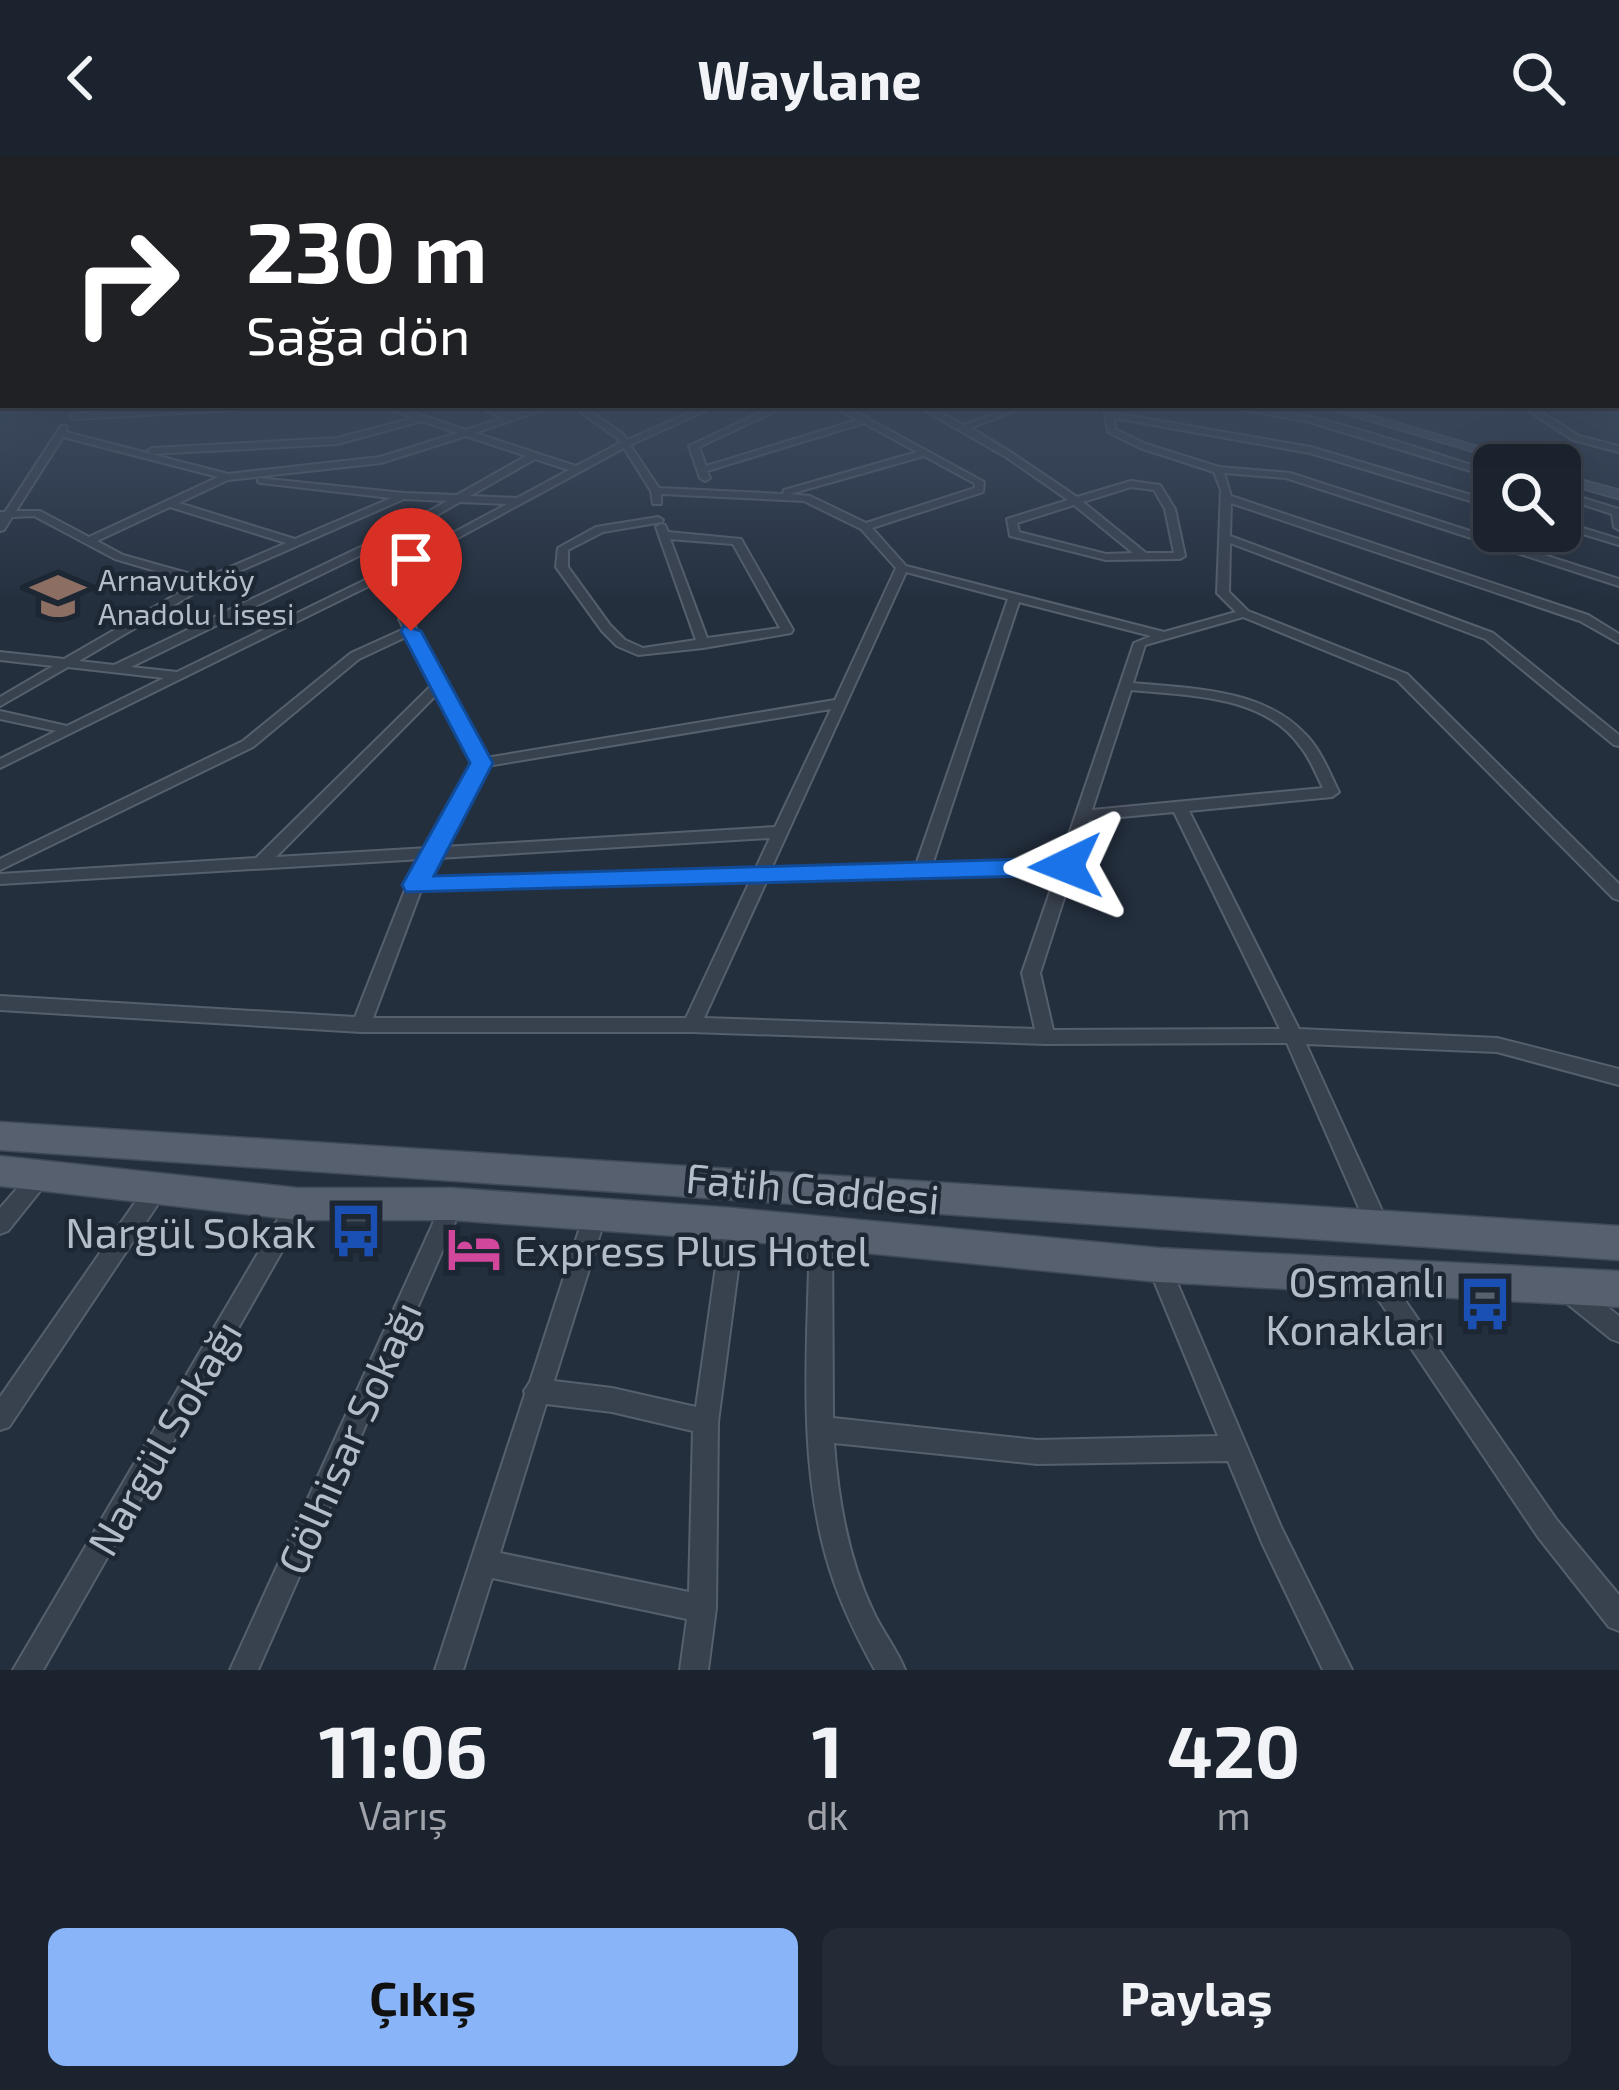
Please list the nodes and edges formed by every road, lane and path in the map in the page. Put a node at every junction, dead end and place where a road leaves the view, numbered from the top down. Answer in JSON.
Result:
{"nodes":[{"id":1,"x":40,"y":463,"type":"edge"},
{"id":2,"x":169,"y":463,"type":"edge"},
{"id":3,"x":357,"y":463,"type":"edge"},
{"id":4,"x":519,"y":463,"type":"edge"},
{"id":5,"x":553,"y":463,"type":"edge"},
{"id":6,"x":588,"y":463,"type":"edge"},
{"id":7,"x":637,"y":463,"type":"edge"},
{"id":8,"x":700,"y":463,"type":"edge"},
{"id":9,"x":726,"y":463,"type":"edge"},
{"id":10,"x":891,"y":463,"type":"edge"},
{"id":11,"x":943,"y":463,"type":"edge"},
{"id":12,"x":1023,"y":463,"type":"edge"},
{"id":13,"x":1195,"y":463,"type":"edge"},
{"id":14,"x":1353,"y":463,"type":"edge"},
{"id":15,"x":574,"y":470,"type":"junction"},
{"id":16,"x":702,"y":470,"type":"junction"},
{"id":17,"x":1218,"y":470,"type":"junction"},
{"id":18,"x":226,"y":477,"type":"junction"},
{"id":19,"x":1581,"y":481,"type":"edge"},
{"id":20,"x":656,"y":491,"type":"junction"},
{"id":21,"x":1619,"y":492,"type":"edge"},
{"id":22,"x":713,"y":495,"type":"junction"},
{"id":23,"x":404,"y":496,"type":"junction"},
{"id":24,"x":461,"y":496,"type":"junction"},
{"id":25,"x":768,"y":497,"type":"junction"},
{"id":26,"x":1077,"y":497,"type":"junction"},
{"id":27,"x":1226,"y":498,"type":"junction"},
{"id":28,"x":1473,"y":499,"type":"edge"},
{"id":29,"x":517,"y":501,"type":"junction"},
{"id":30,"x":1581,"y":501,"type":"edge"},
{"id":31,"x":169,"y":503,"type":"junction"},
{"id":32,"x":5,"y":514,"type":"edge"},
{"id":33,"x":658,"y":520,"type":"junction"},
{"id":34,"x":866,"y":527,"type":"junction"},
{"id":35,"x":1619,"y":527,"type":"edge"},
{"id":36,"x":0,"y":528,"type":"edge"},
{"id":37,"x":1581,"y":530,"type":"edge"},
{"id":38,"x":666,"y":535,"type":"junction"},
{"id":39,"x":1226,"y":538,"type":"junction"},
{"id":40,"x":88,"y":541,"type":"junction"},
{"id":41,"x":1619,"y":542,"type":"edge"},
{"id":42,"x":296,"y":543,"type":"junction"},
{"id":43,"x":1144,"y":557,"type":"junction"},
{"id":44,"x":902,"y":568,"type":"junction"},
{"id":45,"x":206,"y":582,"type":"junction"},
{"id":46,"x":1619,"y":584,"type":"edge"},
{"id":47,"x":1015,"y":596,"type":"junction"},
{"id":48,"x":1244,"y":613,"type":"junction"},
{"id":49,"x":1163,"y":636,"type":"junction"},
{"id":50,"x":1619,"y":639,"type":"edge"},
{"id":51,"x":703,"y":644,"type":"junction"},
{"id":52,"x":0,"y":656,"type":"edge"},
{"id":53,"x":56,"y":666,"type":"junction"},
{"id":54,"x":118,"y":668,"type":"junction"},
{"id":55,"x":180,"y":676,"type":"junction"},
{"id":56,"x":440,"y":684,"type":"junction"},
{"id":57,"x":1126,"y":686,"type":"junction"},
{"id":58,"x":0,"y":702,"type":"edge"},
{"id":59,"x":840,"y":704,"type":"junction"},
{"id":60,"x":0,"y":715,"type":"edge"},
{"id":61,"x":64,"y":729,"type":"junction"},
{"id":62,"x":1619,"y":742,"type":"edge"},
{"id":63,"x":482,"y":763,"type":"junction"},
{"id":64,"x":0,"y":764,"type":"edge"},
{"id":65,"x":1181,"y":810,"type":"junction"},
{"id":66,"x":1083,"y":816,"type":"junction"},
{"id":67,"x":781,"y":832,"type":"junction"},
{"id":68,"x":433,"y":854,"type":"junction"},
{"id":69,"x":260,"y":864,"type":"junction"},
{"id":70,"x":0,"y":865,"type":"edge"},
{"id":71,"x":1066,"y":866,"type":"junction"},
{"id":72,"x":922,"y":872,"type":"junction"},
{"id":73,"x":0,"y":878,"type":"edge"},
{"id":74,"x":760,"y":878,"type":"junction"},
{"id":75,"x":416,"y":885,"type":"junction"},
{"id":76,"x":1619,"y":894,"type":"edge"},
{"id":77,"x":0,"y":1003,"type":"edge"},
{"id":78,"x":361,"y":1025,"type":"junction"},
{"id":79,"x":692,"y":1025,"type":"junction"},
{"id":80,"x":1293,"y":1036,"type":"junction"},
{"id":81,"x":1046,"y":1037,"type":"junction"},
{"id":82,"x":1619,"y":1077,"type":"edge"},
{"id":83,"x":0,"y":1136,"type":"edge"},
{"id":84,"x":0,"y":1171,"type":"edge"},
{"id":85,"x":42,"y":1174,"type":"junction"},
{"id":86,"x":157,"y":1188,"type":"junction"},
{"id":87,"x":298,"y":1204,"type":"junction"},
{"id":88,"x":452,"y":1204,"type":"junction"},
{"id":89,"x":595,"y":1215,"type":"junction"},
{"id":90,"x":0,"y":1224,"type":"edge"},
{"id":91,"x":733,"y":1224,"type":"junction"},
{"id":92,"x":1377,"y":1224,"type":"junction"},
{"id":93,"x":821,"y":1232,"type":"junction"},
{"id":94,"x":1619,"y":1243,"type":"edge"},
{"id":95,"x":1159,"y":1265,"type":"junction"},
{"id":96,"x":1376,"y":1277,"type":"junction"},
{"id":97,"x":1563,"y":1285,"type":"junction"},
{"id":98,"x":1619,"y":1289,"type":"edge"},
{"id":99,"x":1619,"y":1331,"type":"edge"},
{"id":100,"x":536,"y":1391,"type":"junction"},
{"id":101,"x":0,"y":1418,"type":"edge"},
{"id":102,"x":706,"y":1422,"type":"junction"},
{"id":103,"x":820,"y":1429,"type":"junction"},
{"id":104,"x":1235,"y":1448,"type":"junction"},
{"id":105,"x":485,"y":1563,"type":"junction"},
{"id":106,"x":702,"y":1608,"type":"junction"},
{"id":107,"x":1619,"y":1617,"type":"edge"},
{"id":108,"x":27,"y":1670,"type":"edge"},
{"id":109,"x":244,"y":1670,"type":"edge"},
{"id":110,"x":449,"y":1670,"type":"edge"},
{"id":111,"x":694,"y":1670,"type":"edge"},
{"id":112,"x":891,"y":1670,"type":"edge"},
{"id":113,"x":1338,"y":1670,"type":"edge"}],
"edges":[{"from":1,"to":32,"type":"street"},
{"from":2,"to":18,"type":"street"},
{"from":3,"to":18,"type":"street"},
{"from":4,"to":24,"type":"street"},
{"from":5,"to":15,"type":"street"},
{"from":6,"to":15,"type":"street"},
{"from":7,"to":20,"type":"street"},
{"from":8,"to":16,"type":"street"},
{"from":9,"to":16,"type":"street"},
{"from":10,"to":25,"type":"street"},
{"from":11,"to":34,"type":"street"},
{"from":12,"to":26,"type":"street"},
{"from":13,"to":17,"type":"street"},
{"from":14,"to":28,"type":"street"},
{"from":15,"to":29,"type":"street"},
{"from":16,"to":22,"type":"street"},
{"from":17,"to":27,"type":"street"},
{"from":17,"to":46,"type":"street"},
{"from":18,"to":23,"type":"street"},
{"from":18,"to":31,"type":"street"},
{"from":19,"to":21,"type":"main road"},
{"from":20,"to":22,"type":"street"},
{"from":20,"to":33,"type":"street"},
{"from":22,"to":25,"type":"street"},
{"from":23,"to":24,"type":"street"},
{"from":23,"to":42,"type":"street"},
{"from":24,"to":29,"type":"street"},
{"from":24,"to":54,"type":"street"},
{"from":25,"to":34,"type":"street"},
{"from":26,"to":43,"type":"street"},
{"from":26,"to":43,"type":"street"},
{"from":26,"to":43,"type":"street"},
{"from":27,"to":39,"type":"street"},
{"from":27,"to":50,"type":"street"},
{"from":29,"to":55,"type":"street"},
{"from":30,"to":35,"type":"street"},
{"from":31,"to":40,"type":"street"},
{"from":31,"to":42,"type":"street"},
{"from":32,"to":36,"type":"street"},
{"from":32,"to":40,"type":"street"},
{"from":33,"to":38,"type":"street"},
{"from":33,"to":51,"type":"street"},
{"from":34,"to":44,"type":"street"},
{"from":37,"to":41,"type":"street"},
{"from":38,"to":51,"type":"street"},
{"from":38,"to":51,"type":"street"},
{"from":39,"to":48,"type":"street"},
{"from":39,"to":62,"type":"street"},
{"from":40,"to":45,"type":"street"},
{"from":42,"to":45,"type":"street"},
{"from":44,"to":47,"type":"street"},
{"from":44,"to":59,"type":"street"},
{"from":45,"to":53,"type":"street"},
{"from":47,"to":49,"type":"street"},
{"from":47,"to":72,"type":"street"},
{"from":48,"to":49,"type":"street"},
{"from":48,"to":76,"type":"street"},
{"from":49,"to":57,"type":"street"},
{"from":52,"to":53,"type":"street"},
{"from":53,"to":54,"type":"street"},
{"from":53,"to":58,"type":"street"},
{"from":54,"to":55,"type":"street"},
{"from":55,"to":61,"type":"street"},
{"from":56,"to":63,"type":"street"},
{"from":56,"to":69,"type":"street"},
{"from":56,"to":70,"type":"street"},
{"from":57,"to":65,"type":"street"},
{"from":57,"to":66,"type":"street"},
{"from":59,"to":63,"type":"street"},
{"from":59,"to":67,"type":"street"},
{"from":60,"to":61,"type":"street"},
{"from":61,"to":64,"type":"street"},
{"from":63,"to":68,"type":"street"},
{"from":65,"to":66,"type":"street"},
{"from":65,"to":80,"type":"street"},
{"from":66,"to":71,"type":"street"},
{"from":67,"to":68,"type":"street"},
{"from":67,"to":74,"type":"street"},
{"from":68,"to":69,"type":"street"},
{"from":68,"to":75,"type":"street"},
{"from":69,"to":73,"type":"street"},
{"from":71,"to":72,"type":"street"},
{"from":71,"to":81,"type":"street"},
{"from":72,"to":74,"type":"street"},
{"from":74,"to":75,"type":"street"},
{"from":74,"to":79,"type":"street"},
{"from":75,"to":78,"type":"street"},
{"from":77,"to":78,"type":"street"},
{"from":78,"to":79,"type":"street"},
{"from":79,"to":81,"type":"street"},
{"from":80,"to":81,"type":"street"},
{"from":80,"to":82,"type":"street"},
{"from":80,"to":92,"type":"street"},
{"from":83,"to":92,"type":"main road","name":"Fatih Caddesi"},
{"from":84,"to":85,"type":"main road","name":"Fatih Caddesi"},
{"from":85,"to":86,"type":"main road","name":"Fatih Caddesi"},
{"from":85,"to":90,"type":"street"},
{"from":86,"to":87,"type":"main road","name":"Fatih Caddesi"},
{"from":86,"to":101,"type":"street"},
{"from":87,"to":88,"type":"main road","name":"Fatih Caddesi"},
{"from":87,"to":108,"type":"street","name":"Nargül Sokağı"},
{"from":88,"to":89,"type":"main road","name":"Fatih Caddesi"},
{"from":88,"to":109,"type":"street","name":"Gölhisar Sokağı"},
{"from":89,"to":91,"type":"main road","name":"Fatih Caddesi"},
{"from":89,"to":100,"type":"street"},
{"from":91,"to":93,"type":"main road","name":"Fatih Caddesi"},
{"from":91,"to":102,"type":"street"},
{"from":92,"to":94,"type":"main road","name":"Fatih Caddesi"},
{"from":93,"to":95,"type":"main road","name":"Fatih Caddesi"},
{"from":93,"to":103,"type":"street"},
{"from":95,"to":96,"type":"main road","name":"Fatih Caddesi"},
{"from":95,"to":104,"type":"street"},
{"from":96,"to":97,"type":"main road","name":"Fatih Caddesi"},
{"from":96,"to":107,"type":"street"},
{"from":97,"to":98,"type":"main road","name":"Fatih Caddesi"},
{"from":97,"to":99,"type":"street"},
{"from":100,"to":102,"type":"street"},
{"from":100,"to":105,"type":"street"},
{"from":102,"to":106,"type":"street"},
{"from":103,"to":104,"type":"street"},
{"from":103,"to":112,"type":"street"},
{"from":104,"to":113,"type":"street"},
{"from":105,"to":106,"type":"street"},
{"from":105,"to":110,"type":"street"},
{"from":106,"to":111,"type":"street"}]}
